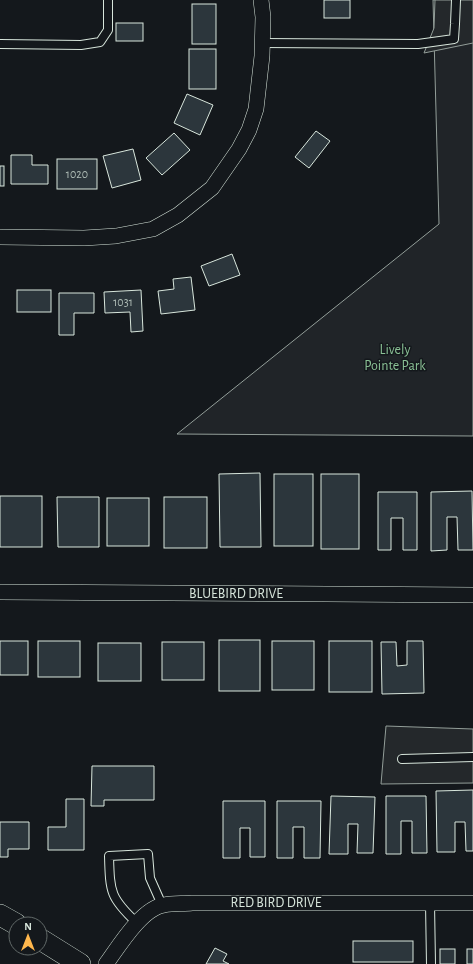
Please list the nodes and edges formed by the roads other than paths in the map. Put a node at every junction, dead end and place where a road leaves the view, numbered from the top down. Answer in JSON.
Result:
{"nodes":[{"id":1,"x":108,"y":0,"type":"edge"},
{"id":2,"x":261,"y":0,"type":"edge"},
{"id":3,"x":456,"y":0,"type":"edge"},
{"id":4,"x":262,"y":43,"type":"junction"},
{"id":5,"x":0,"y":44,"type":"edge"},
{"id":6,"x":0,"y":237,"type":"edge"},
{"id":7,"x":0,"y":592,"type":"edge"},
{"id":8,"x":473,"y":595,"type":"edge"},
{"id":9,"x":473,"y":757,"type":"edge"},
{"id":10,"x":402,"y":759,"type":"dead end"},
{"id":11,"x":430,"y":903,"type":"junction"},
{"id":12,"x":473,"y":903,"type":"edge"},
{"id":13,"x":162,"y":905,"type":"junction"},
{"id":14,"x":137,"y":923,"type":"junction"},
{"id":15,"x":48,"y":944,"type":"edge"},
{"id":16,"x":80,"y":964,"type":"edge"},
{"id":17,"x":106,"y":964,"type":"edge"},
{"id":18,"x":431,"y":964,"type":"edge"}],
"edges":[{"from":1,"to":5,"type":"lane"},
{"from":2,"to":4,"type":"street"},
{"from":3,"to":4,"type":"lane"},
{"from":4,"to":6,"type":"street"},
{"from":7,"to":8,"type":"street","name":"BLUEBIRD DRIVE"},
{"from":9,"to":10,"type":"lane"},
{"from":11,"to":12,"type":"street","name":"RED BIRD DRIVE"},
{"from":11,"to":13,"type":"street","name":"RED BIRD DRIVE"},
{"from":11,"to":18,"type":"lane"},
{"from":13,"to":14,"type":"street","name":"RED BIRD DRIVE"},
{"from":13,"to":14,"type":"lane"},
{"from":14,"to":17,"type":"street","name":"RED BIRD DRIVE"},
{"from":15,"to":16,"type":"main road"}]}
